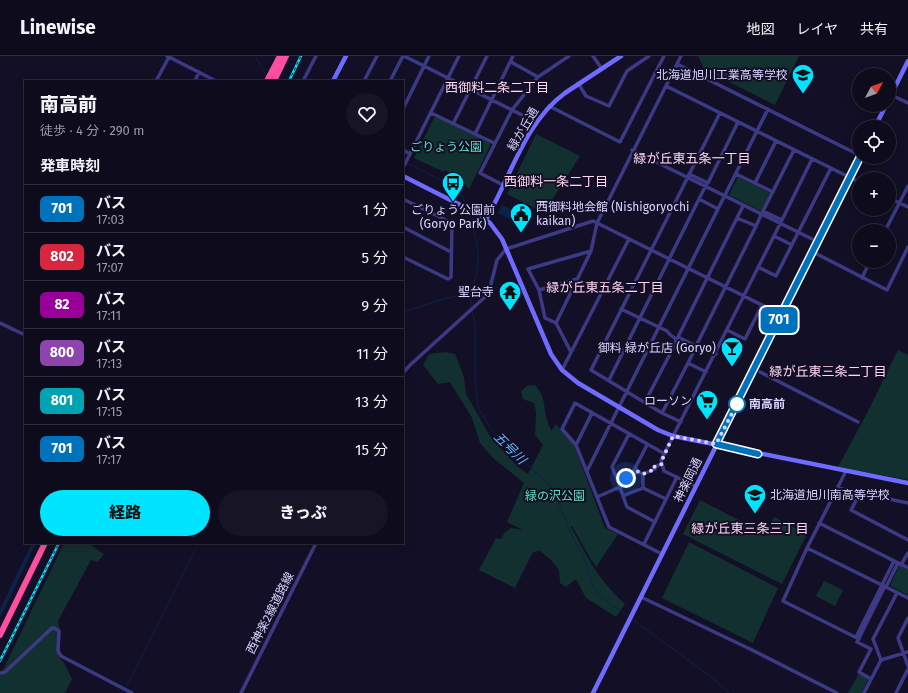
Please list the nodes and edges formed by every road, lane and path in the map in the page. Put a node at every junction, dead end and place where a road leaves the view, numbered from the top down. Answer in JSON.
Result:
{"nodes":[{"id":1,"x":168,"y":56,"type":"edge"},
{"id":2,"x":280,"y":56,"type":"edge"},
{"id":3,"x":286,"y":56,"type":"edge"},
{"id":4,"x":316,"y":56,"type":"edge"},
{"id":5,"x":346,"y":56,"type":"edge"},
{"id":6,"x":377,"y":56,"type":"edge"},
{"id":7,"x":404,"y":56,"type":"edge"},
{"id":8,"x":429,"y":56,"type":"edge"},
{"id":9,"x":459,"y":56,"type":"edge"},
{"id":10,"x":487,"y":56,"type":"edge"},
{"id":11,"x":513,"y":56,"type":"edge"},
{"id":12,"x":568,"y":56,"type":"edge"},
{"id":13,"x":593,"y":56,"type":"edge"},
{"id":14,"x":621,"y":56,"type":"edge"},
{"id":15,"x":649,"y":56,"type":"edge"},
{"id":16,"x":662,"y":56,"type":"edge"},
{"id":17,"x":681,"y":56,"type":"edge"},
{"id":18,"x":564,"y":57,"type":"edge"},
{"id":19,"x":908,"y":61,"type":"edge"},
{"id":20,"x":510,"y":62,"type":"junction"},
{"id":21,"x":677,"y":64,"type":"junction"},
{"id":22,"x":424,"y":66,"type":"junction"},
{"id":23,"x":602,"y":69,"type":"junction"},
{"id":24,"x":199,"y":72,"type":"junction"},
{"id":25,"x":538,"y":76,"type":"junction"},
{"id":26,"x":269,"y":78,"type":"edge"},
{"id":27,"x":448,"y":78,"type":"junction"},
{"id":28,"x":156,"y":80,"type":"edge"},
{"id":29,"x":195,"y":80,"type":"edge"},
{"id":30,"x":214,"y":80,"type":"edge"},
{"id":31,"x":274,"y":80,"type":"edge"},
{"id":32,"x":304,"y":80,"type":"edge"},
{"id":33,"x":334,"y":80,"type":"edge"},
{"id":34,"x":365,"y":80,"type":"edge"},
{"id":35,"x":391,"y":80,"type":"edge"},
{"id":36,"x":578,"y":84,"type":"junction"},
{"id":37,"x":896,"y":85,"type":"edge"},
{"id":38,"x":666,"y":86,"type":"junction"},
{"id":39,"x":470,"y":89,"type":"junction"},
{"id":40,"x":896,"y":99,"type":"edge"},
{"id":41,"x":492,"y":100,"type":"junction"},
{"id":42,"x":908,"y":103,"type":"edge"},
{"id":43,"x":549,"y":106,"type":"junction"},
{"id":44,"x":404,"y":107,"type":"edge"},
{"id":45,"x":512,"y":110,"type":"junction"},
{"id":46,"x":768,"y":110,"type":"junction"},
{"id":47,"x":431,"y":113,"type":"junction"},
{"id":48,"x":720,"y":113,"type":"junction"},
{"id":49,"x":536,"y":122,"type":"junction"},
{"id":50,"x":738,"y":122,"type":"junction"},
{"id":51,"x":453,"y":124,"type":"junction"},
{"id":52,"x":757,"y":131,"type":"junction"},
{"id":53,"x":475,"y":134,"type":"junction"},
{"id":54,"x":776,"y":141,"type":"junction"},
{"id":55,"x":494,"y":143,"type":"junction"},
{"id":56,"x":633,"y":150,"type":"junction"},
{"id":57,"x":794,"y":150,"type":"junction"},
{"id":58,"x":404,"y":151,"type":"edge"},
{"id":59,"x":852,"y":152,"type":"edge"},
{"id":60,"x":410,"y":154,"type":"junction"},
{"id":61,"x":812,"y":159,"type":"junction"},
{"id":62,"x":856,"y":164,"type":"edge"},
{"id":63,"x":404,"y":166,"type":"edge"},
{"id":64,"x":830,"y":168,"type":"junction"},
{"id":65,"x":736,"y":174,"type":"junction"},
{"id":66,"x":404,"y":176,"type":"edge"},
{"id":67,"x":688,"y":176,"type":"junction"},
{"id":68,"x":850,"y":178,"type":"junction"},
{"id":69,"x":755,"y":183,"type":"junction"},
{"id":70,"x":504,"y":185,"type":"junction"},
{"id":71,"x":707,"y":185,"type":"junction"},
{"id":72,"x":908,"y":186,"type":"edge"},
{"id":73,"x":773,"y":192,"type":"junction"},
{"id":74,"x":725,"y":196,"type":"junction"},
{"id":75,"x":404,"y":199,"type":"edge"},
{"id":76,"x":699,"y":199,"type":"junction"},
{"id":77,"x":896,"y":202,"type":"edge"},
{"id":78,"x":899,"y":203,"type":"junction"},
{"id":79,"x":743,"y":206,"type":"junction"},
{"id":80,"x":908,"y":207,"type":"edge"},
{"id":81,"x":718,"y":209,"type":"junction"},
{"id":82,"x":762,"y":213,"type":"junction"},
{"id":83,"x":737,"y":218,"type":"junction"},
{"id":84,"x":486,"y":219,"type":"junction"},
{"id":85,"x":781,"y":222,"type":"junction"},
{"id":86,"x":597,"y":223,"type":"junction"},
{"id":87,"x":888,"y":224,"type":"edge"},
{"id":88,"x":756,"y":226,"type":"junction"},
{"id":89,"x":404,"y":228,"type":"edge"},
{"id":90,"x":798,"y":233,"type":"junction"},
{"id":91,"x":774,"y":236,"type":"junction"},
{"id":92,"x":629,"y":239,"type":"junction"},
{"id":93,"x":812,"y":239,"type":"dead end"},
{"id":94,"x":792,"y":245,"type":"junction"},
{"id":95,"x":908,"y":247,"type":"edge"},
{"id":96,"x":506,"y":249,"type":"junction"},
{"id":97,"x":651,"y":250,"type":"junction"},
{"id":98,"x":591,"y":251,"type":"junction"},
{"id":99,"x":451,"y":252,"type":"junction"},
{"id":100,"x":813,"y":252,"type":"junction"},
{"id":101,"x":404,"y":257,"type":"edge"},
{"id":102,"x":670,"y":259,"type":"junction"},
{"id":103,"x":758,"y":267,"type":"junction"},
{"id":104,"x":688,"y":268,"type":"junction"},
{"id":105,"x":867,"y":268,"type":"edge"},
{"id":106,"x":707,"y":278,"type":"junction"},
{"id":107,"x":862,"y":278,"type":"junction"},
{"id":108,"x":577,"y":279,"type":"junction"},
{"id":109,"x":726,"y":287,"type":"junction"},
{"id":110,"x":539,"y":290,"type":"junction"},
{"id":111,"x":744,"y":296,"type":"junction"},
{"id":112,"x":762,"y":305,"type":"junction"},
{"id":113,"x":621,"y":309,"type":"junction"},
{"id":114,"x":782,"y":315,"type":"junction"},
{"id":115,"x":640,"y":318,"type":"junction"},
{"id":116,"x":0,"y":323,"type":"edge"},
{"id":117,"x":556,"y":323,"type":"junction"},
{"id":118,"x":658,"y":328,"type":"junction"},
{"id":119,"x":727,"y":330,"type":"junction"},
{"id":120,"x":24,"y":335,"type":"edge"},
{"id":121,"x":677,"y":338,"type":"junction"},
{"id":122,"x":651,"y":344,"type":"junction"},
{"id":123,"x":696,"y":347,"type":"junction"},
{"id":124,"x":571,"y":352,"type":"junction"},
{"id":125,"x":670,"y":354,"type":"junction"},
{"id":126,"x":716,"y":354,"type":"junction"},
{"id":127,"x":688,"y":363,"type":"junction"},
{"id":128,"x":562,"y":370,"type":"junction"},
{"id":129,"x":404,"y":372,"type":"edge"},
{"id":130,"x":706,"y":372,"type":"junction"},
{"id":131,"x":760,"y":372,"type":"dead end"},
{"id":132,"x":608,"y":380,"type":"junction"},
{"id":133,"x":626,"y":391,"type":"junction"},
{"id":134,"x":645,"y":402,"type":"junction"},
{"id":135,"x":619,"y":407,"type":"junction"},
{"id":136,"x":592,"y":413,"type":"junction"},
{"id":137,"x":662,"y":413,"type":"junction"},
{"id":138,"x":681,"y":422,"type":"junction"},
{"id":139,"x":858,"y":422,"type":"dead end"},
{"id":140,"x":611,"y":423,"type":"junction"},
{"id":141,"x":629,"y":434,"type":"junction"},
{"id":142,"x":673,"y":436,"type":"junction"},
{"id":143,"x":716,"y":444,"type":"junction"},
{"id":144,"x":576,"y":445,"type":"junction"},
{"id":145,"x":647,"y":445,"type":"junction"},
{"id":146,"x":665,"y":454,"type":"junction"},
{"id":147,"x":662,"y":464,"type":"junction"},
{"id":148,"x":587,"y":471,"type":"junction"},
{"id":149,"x":846,"y":471,"type":"junction"},
{"id":150,"x":643,"y":474,"type":"junction"},
{"id":151,"x":677,"y":477,"type":"junction"},
{"id":152,"x":617,"y":480,"type":"junction"},
{"id":153,"x":908,"y":483,"type":"edge"},
{"id":154,"x":695,"y":486,"type":"junction"},
{"id":155,"x":620,"y":487,"type":"junction"},
{"id":156,"x":643,"y":488,"type":"junction"},
{"id":157,"x":837,"y":488,"type":"junction"},
{"id":158,"x":860,"y":493,"type":"junction"},
{"id":159,"x":623,"y":496,"type":"junction"},
{"id":160,"x":597,"y":497,"type":"junction"},
{"id":161,"x":666,"y":500,"type":"junction"},
{"id":162,"x":908,"y":503,"type":"edge"},
{"id":163,"x":655,"y":522,"type":"junction"},
{"id":164,"x":819,"y":523,"type":"junction"},
{"id":165,"x":907,"y":535,"type":"edge"},
{"id":166,"x":903,"y":537,"type":"junction"},
{"id":167,"x":908,"y":540,"type":"edge"},
{"id":168,"x":45,"y":544,"type":"edge"},
{"id":169,"x":316,"y":544,"type":"edge"},
{"id":170,"x":644,"y":544,"type":"junction"},
{"id":171,"x":807,"y":548,"type":"junction"},
{"id":172,"x":908,"y":553,"type":"edge"},
{"id":173,"x":662,"y":554,"type":"junction"},
{"id":174,"x":894,"y":561,"type":"junction"},
{"id":175,"x":900,"y":564,"type":"junction"},
{"id":176,"x":908,"y":568,"type":"edge"},
{"id":177,"x":884,"y":586,"type":"junction"},
{"id":178,"x":897,"y":593,"type":"junction"},
{"id":179,"x":641,"y":597,"type":"junction"},
{"id":180,"x":908,"y":598,"type":"edge"},
{"id":181,"x":908,"y":618,"type":"edge"},
{"id":182,"x":0,"y":635,"type":"edge"},
{"id":183,"x":857,"y":638,"type":"junction"},
{"id":184,"x":876,"y":646,"type":"junction"},
{"id":185,"x":871,"y":649,"type":"junction"},
{"id":186,"x":908,"y":652,"type":"edge"},
{"id":187,"x":904,"y":654,"type":"junction"},
{"id":188,"x":881,"y":660,"type":"junction"},
{"id":189,"x":908,"y":666,"type":"edge"},
{"id":190,"x":908,"y":669,"type":"edge"},
{"id":191,"x":0,"y":673,"type":"edge"},
{"id":192,"x":871,"y":678,"type":"junction"},
{"id":193,"x":132,"y":693,"type":"edge"},
{"id":194,"x":241,"y":693,"type":"edge"},
{"id":195,"x":593,"y":693,"type":"edge"},
{"id":196,"x":837,"y":693,"type":"edge"},
{"id":197,"x":864,"y":693,"type":"edge"},
{"id":198,"x":896,"y":693,"type":"edge"}],
"edges":[{"from":1,"to":24,"type":"street"},
{"from":1,"to":28,"type":"street"},
{"from":2,"to":26,"type":"highway"},
{"from":3,"to":31,"type":"highway"},
{"from":4,"to":32,"type":"street"},
{"from":5,"to":33,"type":"street"},
{"from":6,"to":34,"type":"street"},
{"from":7,"to":22,"type":"street"},
{"from":7,"to":35,"type":"street"},
{"from":8,"to":22,"type":"street"},
{"from":9,"to":27,"type":"street"},
{"from":10,"to":39,"type":"street"},
{"from":11,"to":20,"type":"street"},
{"from":12,"to":18,"type":"street"},
{"from":13,"to":23,"type":"street"},
{"from":14,"to":23,"type":"street","name":"緑が丘通"},
{"from":15,"to":36,"type":"street"},
{"from":16,"to":43,"type":"street"},
{"from":17,"to":21,"type":"street"},
{"from":18,"to":25,"type":"street"},
{"from":19,"to":37,"type":"street"},
{"from":20,"to":25,"type":"street"},
{"from":20,"to":41,"type":"street"},
{"from":21,"to":38,"type":"street"},
{"from":21,"to":46,"type":"street"},
{"from":22,"to":27,"type":"street"},
{"from":22,"to":44,"type":"street"},
{"from":23,"to":36,"type":"street","name":"緑が丘通"},
{"from":24,"to":29,"type":"street"},
{"from":24,"to":30,"type":"street"},
{"from":25,"to":45,"type":"street"},
{"from":27,"to":39,"type":"street"},
{"from":27,"to":47,"type":"street"},
{"from":36,"to":43,"type":"street","name":"緑が丘通"},
{"from":38,"to":48,"type":"street"},
{"from":38,"to":56,"type":"street"},
{"from":39,"to":41,"type":"street"},
{"from":39,"to":51,"type":"street"},
{"from":40,"to":42,"type":"street"},
{"from":41,"to":45,"type":"street"},
{"from":41,"to":53,"type":"street"},
{"from":43,"to":49,"type":"street","name":"緑が丘通"},
{"from":45,"to":49,"type":"street"},
{"from":45,"to":55,"type":"street"},
{"from":46,"to":52,"type":"street"},
{"from":46,"to":59,"type":"street"},
{"from":47,"to":51,"type":"street"},
{"from":47,"to":60,"type":"street"},
{"from":48,"to":50,"type":"street"},
{"from":48,"to":67,"type":"street"},
{"from":49,"to":70,"type":"street","name":"緑が丘通"},
{"from":50,"to":52,"type":"street"},
{"from":50,"to":71,"type":"street"},
{"from":51,"to":53,"type":"street"},
{"from":52,"to":54,"type":"street"},
{"from":52,"to":65,"type":"street"},
{"from":53,"to":55,"type":"street"},
{"from":54,"to":57,"type":"street"},
{"from":54,"to":69,"type":"street"},
{"from":55,"to":70,"type":"street"},
{"from":56,"to":67,"type":"street"},
{"from":56,"to":86,"type":"street"},
{"from":57,"to":61,"type":"street"},
{"from":57,"to":73,"type":"street"},
{"from":58,"to":60,"type":"street"},
{"from":60,"to":63,"type":"street"},
{"from":61,"to":64,"type":"street"},
{"from":61,"to":85,"type":"street"},
{"from":62,"to":68,"type":"street","name":"神楽岡通"},
{"from":64,"to":68,"type":"street"},
{"from":64,"to":90,"type":"street"},
{"from":65,"to":69,"type":"street"},
{"from":65,"to":74,"type":"street"},
{"from":66,"to":84,"type":"street"},
{"from":67,"to":71,"type":"street"},
{"from":67,"to":97,"type":"street"},
{"from":68,"to":100,"type":"street","name":"神楽岡通"},
{"from":69,"to":73,"type":"street"},
{"from":70,"to":84,"type":"street","name":"緑が丘通"},
{"from":71,"to":74,"type":"street"},
{"from":71,"to":76,"type":"street"},
{"from":72,"to":78,"type":"street"},
{"from":73,"to":82,"type":"street"},
{"from":74,"to":79,"type":"street"},
{"from":74,"to":81,"type":"street"},
{"from":75,"to":99,"type":"street"},
{"from":76,"to":81,"type":"street"},
{"from":76,"to":102,"type":"street"},
{"from":77,"to":78,"type":"street"},
{"from":78,"to":80,"type":"street"},
{"from":78,"to":87,"type":"street"},
{"from":79,"to":82,"type":"street"},
{"from":79,"to":83,"type":"street"},
{"from":81,"to":104,"type":"street"},
{"from":82,"to":85,"type":"street"},
{"from":82,"to":88,"type":"street"},
{"from":83,"to":88,"type":"street"},
{"from":83,"to":106,"type":"street"},
{"from":84,"to":96,"type":"street"},
{"from":85,"to":90,"type":"street"},
{"from":85,"to":91,"type":"street"},
{"from":86,"to":92,"type":"street"},
{"from":86,"to":96,"type":"street"},
{"from":86,"to":98,"type":"street"},
{"from":88,"to":109,"type":"street"},
{"from":89,"to":99,"type":"street"},
{"from":90,"to":93,"type":"street"},
{"from":90,"to":94,"type":"street"},
{"from":91,"to":94,"type":"street"},
{"from":91,"to":103,"type":"street"},
{"from":92,"to":97,"type":"street"},
{"from":92,"to":124,"type":"street"},
{"from":94,"to":103,"type":"street"},
{"from":95,"to":107,"type":"street"},
{"from":96,"to":128,"type":"street"},
{"from":96,"to":129,"type":"street"},
{"from":97,"to":102,"type":"street"},
{"from":97,"to":113,"type":"street"},
{"from":98,"to":108,"type":"street"},
{"from":98,"to":110,"type":"street"},
{"from":99,"to":101,"type":"street"},
{"from":100,"to":107,"type":"street"},
{"from":100,"to":114,"type":"street","name":"神楽岡通"},
{"from":102,"to":104,"type":"street"},
{"from":102,"to":115,"type":"street"},
{"from":103,"to":111,"type":"street"},
{"from":104,"to":106,"type":"street"},
{"from":104,"to":118,"type":"street"},
{"from":105,"to":107,"type":"street"},
{"from":106,"to":109,"type":"street"},
{"from":106,"to":121,"type":"street"},
{"from":108,"to":110,"type":"street"},
{"from":108,"to":117,"type":"street"},
{"from":109,"to":111,"type":"street"},
{"from":109,"to":123,"type":"street"},
{"from":110,"to":117,"type":"street"},
{"from":111,"to":112,"type":"street"},
{"from":111,"to":119,"type":"street"},
{"from":112,"to":114,"type":"street"},
{"from":112,"to":119,"type":"street"},
{"from":113,"to":115,"type":"street"},
{"from":113,"to":132,"type":"street"},
{"from":114,"to":143,"type":"street","name":"神楽岡通"},
{"from":115,"to":118,"type":"street"},
{"from":115,"to":132,"type":"street"},
{"from":116,"to":120,"type":"street"},
{"from":117,"to":124,"type":"street"},
{"from":118,"to":121,"type":"street"},
{"from":118,"to":122,"type":"street"},
{"from":119,"to":126,"type":"street"},
{"from":121,"to":123,"type":"street"},
{"from":121,"to":125,"type":"street"},
{"from":122,"to":125,"type":"street"},
{"from":122,"to":133,"type":"street"},
{"from":123,"to":126,"type":"street"},
{"from":123,"to":127,"type":"street"},
{"from":124,"to":128,"type":"street"},
{"from":125,"to":134,"type":"street"},
{"from":126,"to":130,"type":"street"},
{"from":127,"to":130,"type":"street"},
{"from":127,"to":137,"type":"street"},
{"from":128,"to":135,"type":"street"},
{"from":130,"to":138,"type":"street"},
{"from":131,"to":139,"type":"street"},
{"from":132,"to":133,"type":"street"},
{"from":133,"to":134,"type":"street"},
{"from":133,"to":135,"type":"street"},
{"from":134,"to":137,"type":"street"},
{"from":135,"to":140,"type":"street"},
{"from":135,"to":142,"type":"street"},
{"from":136,"to":140,"type":"street"},
{"from":136,"to":144,"type":"street"},
{"from":136,"to":144,"type":"street"},
{"from":137,"to":138,"type":"street"},
{"from":138,"to":142,"type":"street"},
{"from":140,"to":141,"type":"street"},
{"from":140,"to":148,"type":"street"},
{"from":141,"to":145,"type":"street"},
{"from":141,"to":152,"type":"street"},
{"from":142,"to":143,"type":"street"},
{"from":142,"to":146,"type":"street"},
{"from":143,"to":149,"type":"street"},
{"from":143,"to":154,"type":"street","name":"神楽岡通"},
{"from":144,"to":148,"type":"street"},
{"from":145,"to":146,"type":"street"},
{"from":145,"to":152,"type":"street"},
{"from":146,"to":147,"type":"street"},
{"from":147,"to":150,"type":"street"},
{"from":147,"to":151,"type":"street"},
{"from":148,"to":160,"type":"street"},
{"from":149,"to":153,"type":"street"},
{"from":149,"to":157,"type":"street"},
{"from":150,"to":152,"type":"street"},
{"from":150,"to":156,"type":"street"},
{"from":151,"to":154,"type":"street"},
{"from":151,"to":161,"type":"street"},
{"from":152,"to":155,"type":"street"},
{"from":154,"to":173,"type":"street","name":"神楽岡通"},
{"from":155,"to":159,"type":"street"},
{"from":155,"to":160,"type":"street"},
{"from":156,"to":159,"type":"street"},
{"from":156,"to":161,"type":"street"},
{"from":157,"to":158,"type":"street"},
{"from":157,"to":164,"type":"street"},
{"from":158,"to":162,"type":"street"},
{"from":158,"to":166,"type":"street"},
{"from":159,"to":163,"type":"street"},
{"from":160,"to":170,"type":"street"},
{"from":161,"to":163,"type":"street"},
{"from":163,"to":170,"type":"street"},
{"from":164,"to":171,"type":"street"},
{"from":164,"to":174,"type":"street"},
{"from":165,"to":166,"type":"street"},
{"from":166,"to":167,"type":"street"},
{"from":168,"to":182,"type":"highway"},
{"from":169,"to":194,"type":"street","name":"西神楽2線道路線"},
{"from":170,"to":173,"type":"street"},
{"from":171,"to":177,"type":"street"},
{"from":171,"to":183,"type":"street"},
{"from":172,"to":175,"type":"street"},
{"from":173,"to":179,"type":"street","name":"神楽岡通"},
{"from":174,"to":175,"type":"street"},
{"from":174,"to":177,"type":"street"},
{"from":175,"to":176,"type":"street"},
{"from":175,"to":177,"type":"street"},
{"from":177,"to":178,"type":"street"},
{"from":177,"to":183,"type":"street"},
{"from":178,"to":180,"type":"street"},
{"from":178,"to":184,"type":"street"},
{"from":179,"to":195,"type":"street","name":"神楽岡通"},
{"from":179,"to":196,"type":"street"},
{"from":181,"to":187,"type":"street"},
{"from":183,"to":185,"type":"street"},
{"from":184,"to":185,"type":"street"},
{"from":184,"to":188,"type":"street"},
{"from":185,"to":192,"type":"street"},
{"from":186,"to":187,"type":"street"},
{"from":187,"to":188,"type":"street"},
{"from":187,"to":189,"type":"street"},
{"from":188,"to":192,"type":"street"},
{"from":190,"to":198,"type":"street"},
{"from":191,"to":193,"type":"street"},
{"from":192,"to":197,"type":"street"}]}
